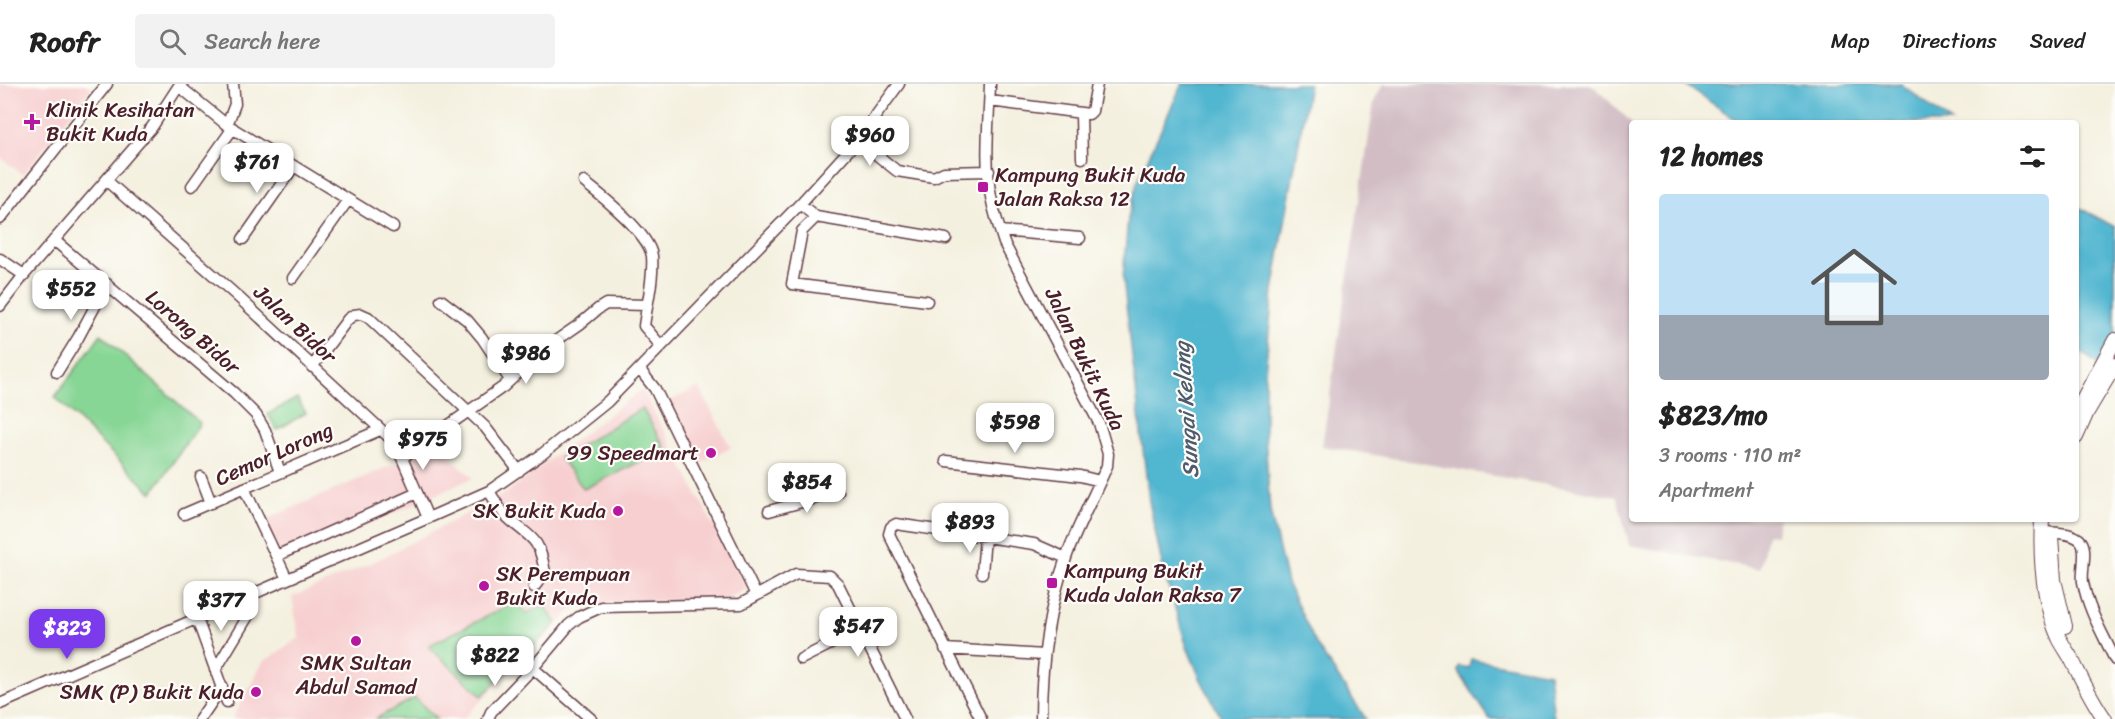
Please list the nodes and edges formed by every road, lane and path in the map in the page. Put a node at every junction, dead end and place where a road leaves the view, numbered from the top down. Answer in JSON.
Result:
{"nodes":[{"id":1,"x":107,"y":84,"type":"edge"},
{"id":2,"x":233,"y":84,"type":"edge"},
{"id":3,"x":899,"y":84,"type":"edge"},
{"id":4,"x":990,"y":84,"type":"edge"},
{"id":5,"x":1097,"y":84,"type":"edge"},
{"id":6,"x":180,"y":85,"type":"edge"},
{"id":7,"x":990,"y":101,"type":"junction"},
{"id":8,"x":1081,"y":114,"type":"junction"},
{"id":9,"x":230,"y":127,"type":"junction"},
{"id":10,"x":858,"y":140,"type":"junction"},
{"id":11,"x":1082,"y":158,"type":"dead end"},
{"id":12,"x":294,"y":166,"type":"junction"},
{"id":13,"x":988,"y":171,"type":"junction"},
{"id":14,"x":107,"y":181,"type":"junction"},
{"id":15,"x":584,"y":182,"type":"dead end"},
{"id":16,"x":192,"y":186,"type":"dead end"},
{"id":17,"x":348,"y":200,"type":"junction"},
{"id":18,"x":800,"y":204,"type":"junction"},
{"id":19,"x":816,"y":217,"type":"junction"},
{"id":20,"x":0,"y":219,"type":"edge"},
{"id":21,"x":393,"y":227,"type":"dead end"},
{"id":22,"x":1000,"y":231,"type":"junction"},
{"id":23,"x":1080,"y":238,"type":"dead end"},
{"id":24,"x":243,"y":239,"type":"dead end"},
{"id":25,"x":946,"y":239,"type":"dead end"},
{"id":26,"x":54,"y":240,"type":"junction"},
{"id":27,"x":0,"y":259,"type":"edge"},
{"id":28,"x":24,"y":274,"type":"junction"},
{"id":29,"x":293,"y":278,"type":"dead end"},
{"id":30,"x":107,"y":284,"type":"junction"},
{"id":31,"x":441,"y":300,"type":"dead end"},
{"id":32,"x":927,"y":301,"type":"dead end"},
{"id":33,"x":646,"y":305,"type":"junction"},
{"id":34,"x":0,"y":306,"type":"edge"},
{"id":35,"x":2115,"y":340,"type":"edge"},
{"id":36,"x":661,"y":346,"type":"junction"},
{"id":37,"x":2115,"y":365,"type":"edge"},
{"id":38,"x":312,"y":367,"type":"junction"},
{"id":39,"x":640,"y":370,"type":"junction"},
{"id":40,"x":57,"y":372,"type":"dead end"},
{"id":41,"x":510,"y":380,"type":"junction"},
{"id":42,"x":2079,"y":406,"type":"edge"},
{"id":43,"x":468,"y":411,"type":"junction"},
{"id":44,"x":380,"y":430,"type":"junction"},
{"id":45,"x":2079,"y":430,"type":"edge"},
{"id":46,"x":402,"y":458,"type":"junction"},
{"id":47,"x":946,"y":461,"type":"dead end"},
{"id":48,"x":519,"y":471,"type":"junction"},
{"id":49,"x":280,"y":472,"type":"junction"},
{"id":50,"x":201,"y":477,"type":"dead end"},
{"id":51,"x":1100,"y":481,"type":"junction"},
{"id":52,"x":244,"y":488,"type":"junction"},
{"id":53,"x":489,"y":491,"type":"junction"},
{"id":54,"x":838,"y":492,"type":"dead end"},
{"id":55,"x":417,"y":493,"type":"junction"},
{"id":56,"x":211,"y":503,"type":"junction"},
{"id":57,"x":769,"y":511,"type":"dead end"},
{"id":58,"x":184,"y":514,"type":"dead end"},
{"id":59,"x":428,"y":518,"type":"junction"},
{"id":60,"x":2046,"y":526,"type":"edge"},
{"id":61,"x":985,"y":537,"type":"junction"},
{"id":62,"x":276,"y":556,"type":"junction"},
{"id":63,"x":1066,"y":558,"type":"junction"},
{"id":64,"x":982,"y":573,"type":"dead end"},
{"id":65,"x":287,"y":579,"type":"junction"},
{"id":66,"x":534,"y":588,"type":"dead end"},
{"id":67,"x":756,"y":595,"type":"junction"},
{"id":68,"x":247,"y":597,"type":"junction"},
{"id":69,"x":197,"y":618,"type":"junction"},
{"id":70,"x":860,"y":629,"type":"junction"},
{"id":71,"x":945,"y":649,"type":"junction"},
{"id":72,"x":1044,"y":655,"type":"junction"},
{"id":73,"x":801,"y":659,"type":"dead end"},
{"id":74,"x":2115,"y":660,"type":"edge"},
{"id":75,"x":533,"y":668,"type":"junction"},
{"id":76,"x":216,"y":669,"type":"junction"},
{"id":77,"x":222,"y":687,"type":"junction"},
{"id":78,"x":227,"y":702,"type":"dead end"},
{"id":79,"x":0,"y":705,"type":"edge"},
{"id":80,"x":200,"y":719,"type":"edge"},
{"id":81,"x":488,"y":719,"type":"edge"},
{"id":82,"x":591,"y":719,"type":"edge"},
{"id":83,"x":905,"y":719,"type":"edge"},
{"id":84,"x":981,"y":719,"type":"edge"},
{"id":85,"x":1041,"y":719,"type":"edge"},
{"id":86,"x":2105,"y":719,"type":"edge"}],
"edges":[{"from":1,"to":20,"type":"street"},
{"from":2,"to":9,"type":"street"},
{"from":3,"to":10,"type":"street"},
{"from":4,"to":7,"type":"street","name":"Jalan Bukit Kuda"},
{"from":5,"to":8,"type":"street"},
{"from":6,"to":9,"type":"street"},
{"from":6,"to":14,"type":"street"},
{"from":7,"to":8,"type":"street"},
{"from":7,"to":13,"type":"street","name":"Jalan Bukit Kuda"},
{"from":8,"to":11,"type":"street"},
{"from":9,"to":12,"type":"street"},
{"from":9,"to":16,"type":"street"},
{"from":10,"to":13,"type":"street"},
{"from":10,"to":18,"type":"street"},
{"from":12,"to":17,"type":"street"},
{"from":12,"to":24,"type":"street"},
{"from":13,"to":22,"type":"street","name":"Jalan Bukit Kuda"},
{"from":14,"to":26,"type":"street"},
{"from":14,"to":38,"type":"street","name":"Jalan Bidor"},
{"from":15,"to":33,"type":"street"},
{"from":17,"to":21,"type":"street"},
{"from":17,"to":29,"type":"street"},
{"from":18,"to":19,"type":"street"},
{"from":18,"to":36,"type":"street"},
{"from":19,"to":25,"type":"street"},
{"from":19,"to":32,"type":"street"},
{"from":22,"to":23,"type":"street"},
{"from":22,"to":51,"type":"street","name":"Jalan Bukit Kuda"},
{"from":26,"to":28,"type":"street"},
{"from":26,"to":30,"type":"street","name":"Lorong Bidor"},
{"from":27,"to":28,"type":"street"},
{"from":28,"to":34,"type":"street"},
{"from":30,"to":40,"type":"street"},
{"from":30,"to":49,"type":"street","name":"Lorong Bidor"},
{"from":31,"to":41,"type":"street"},
{"from":33,"to":36,"type":"street"},
{"from":33,"to":41,"type":"street"},
{"from":35,"to":42,"type":"main road"},
{"from":36,"to":39,"type":"street"},
{"from":37,"to":45,"type":"main road"},
{"from":38,"to":43,"type":"street"},
{"from":38,"to":44,"type":"street","name":"Jalan Bidor"},
{"from":39,"to":48,"type":"street"},
{"from":39,"to":67,"type":"street"},
{"from":41,"to":43,"type":"street"},
{"from":43,"to":46,"type":"street"},
{"from":43,"to":48,"type":"street"},
{"from":44,"to":46,"type":"street","name":"Jalan Bidor"},
{"from":44,"to":49,"type":"street","name":"Cemor Lorong"},
{"from":46,"to":55,"type":"street","name":"Jalan Bidor"},
{"from":47,"to":51,"type":"street"},
{"from":48,"to":53,"type":"street"},
{"from":49,"to":52,"type":"street","name":"Cemor Lorong"},
{"from":50,"to":56,"type":"street"},
{"from":51,"to":63,"type":"street","name":"Jalan Bukit Kuda"},
{"from":52,"to":56,"type":"street","name":"Cemor Lorong"},
{"from":52,"to":62,"type":"street"},
{"from":53,"to":59,"type":"street"},
{"from":53,"to":66,"type":"street"},
{"from":54,"to":57,"type":"street"},
{"from":55,"to":59,"type":"street","name":"Jalan Bidor"},
{"from":55,"to":62,"type":"street"},
{"from":56,"to":58,"type":"street","name":"Cemor Lorong"},
{"from":59,"to":65,"type":"street"},
{"from":60,"to":74,"type":"street"},
{"from":60,"to":86,"type":"main road"},
{"from":61,"to":63,"type":"street"},
{"from":61,"to":64,"type":"street"},
{"from":61,"to":71,"type":"street"},
{"from":62,"to":65,"type":"street"},
{"from":63,"to":72,"type":"street","name":"Jalan Bukit Kuda"},
{"from":65,"to":68,"type":"street"},
{"from":67,"to":70,"type":"street"},
{"from":67,"to":75,"type":"street"},
{"from":68,"to":69,"type":"street"},
{"from":68,"to":76,"type":"street"},
{"from":69,"to":76,"type":"street"},
{"from":69,"to":79,"type":"street"},
{"from":70,"to":73,"type":"street"},
{"from":70,"to":83,"type":"street"},
{"from":71,"to":72,"type":"street"},
{"from":71,"to":84,"type":"street"},
{"from":72,"to":85,"type":"street","name":"Jalan Bukit Kuda"},
{"from":75,"to":81,"type":"street"},
{"from":75,"to":82,"type":"street"},
{"from":76,"to":77,"type":"street"},
{"from":77,"to":78,"type":"street"},
{"from":77,"to":80,"type":"street"}]}
